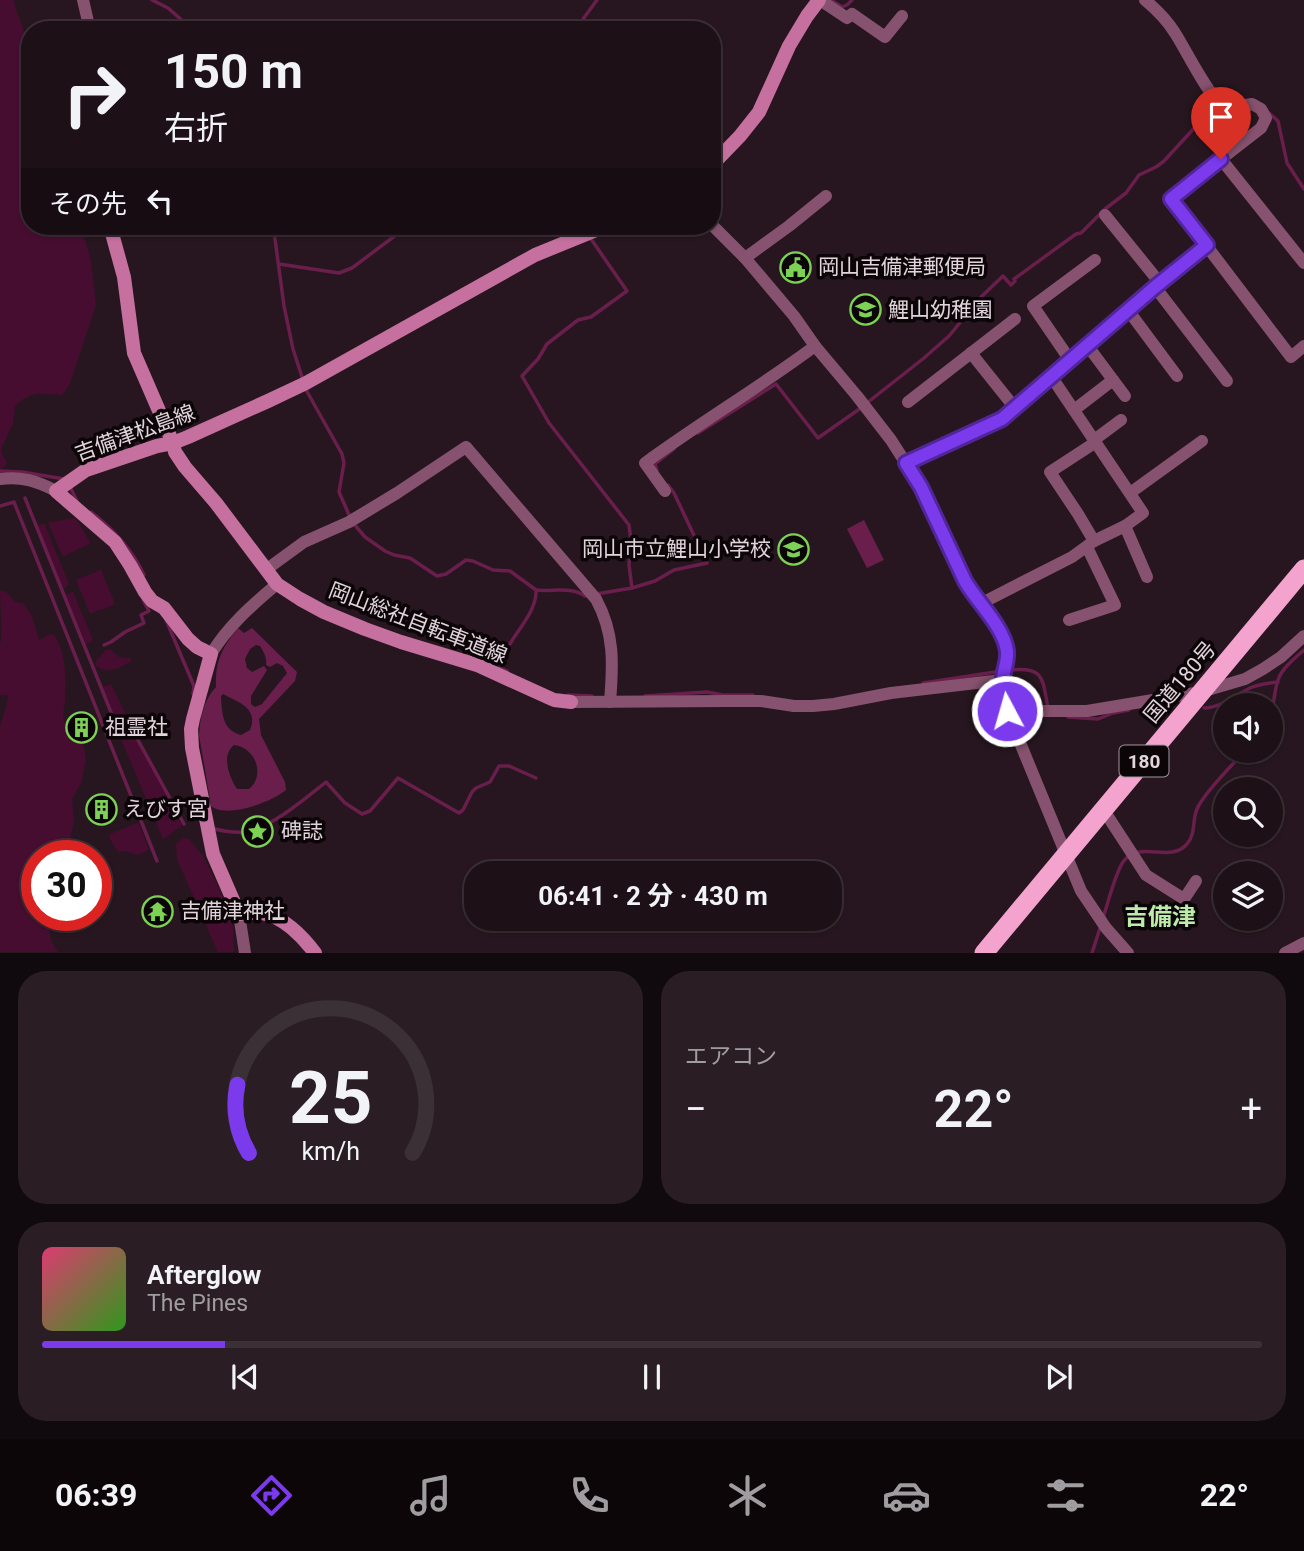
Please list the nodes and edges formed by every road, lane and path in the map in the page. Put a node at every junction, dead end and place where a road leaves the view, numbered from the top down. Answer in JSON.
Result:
{"nodes":[{"id":1,"x":83,"y":0,"type":"edge"},
{"id":2,"x":819,"y":0,"type":"edge"},
{"id":3,"x":1146,"y":0,"type":"edge"},
{"id":4,"x":902,"y":16,"type":"dead end"},
{"id":5,"x":88,"y":21,"type":"edge"},
{"id":6,"x":721,"y":156,"type":"edge"},
{"id":7,"x":1221,"y":159,"type":"junction"},
{"id":8,"x":826,"y":196,"type":"dead end"},
{"id":9,"x":1105,"y":215,"type":"dead end"},
{"id":10,"x":721,"y":234,"type":"edge"},
{"id":11,"x":112,"y":235,"type":"edge"},
{"id":12,"x":584,"y":235,"type":"edge"},
{"id":13,"x":1207,"y":245,"type":"junction"},
{"id":14,"x":745,"y":258,"type":"junction"},
{"id":15,"x":1095,"y":260,"type":"dead end"},
{"id":16,"x":1304,"y":263,"type":"edge"},
{"id":17,"x":1157,"y":285,"type":"junction"},
{"id":18,"x":1128,"y":310,"type":"junction"},
{"id":19,"x":1015,"y":319,"type":"dead end"},
{"id":20,"x":1087,"y":345,"type":"junction"},
{"id":21,"x":815,"y":346,"type":"junction"},
{"id":22,"x":1304,"y":346,"type":"edge"},
{"id":23,"x":971,"y":353,"type":"junction"},
{"id":24,"x":1070,"y":360,"type":"junction"},
{"id":25,"x":1051,"y":376,"type":"junction"},
{"id":26,"x":1177,"y":376,"type":"dead end"},
{"id":27,"x":1114,"y":380,"type":"junction"},
{"id":28,"x":1227,"y":381,"type":"dead end"},
{"id":29,"x":1125,"y":396,"type":"dead end"},
{"id":30,"x":908,"y":402,"type":"dead end"},
{"id":31,"x":1015,"y":408,"type":"junction"},
{"id":32,"x":1074,"y":410,"type":"junction"},
{"id":33,"x":1121,"y":420,"type":"dead end"},
{"id":34,"x":1095,"y":441,"type":"junction"},
{"id":35,"x":1202,"y":441,"type":"dead end"},
{"id":36,"x":173,"y":443,"type":"junction"},
{"id":37,"x":906,"y":463,"type":"junction"},
{"id":38,"x":0,"y":479,"type":"edge"},
{"id":39,"x":56,"y":491,"type":"junction"},
{"id":40,"x":665,"y":491,"type":"dead end"},
{"id":41,"x":1130,"y":493,"type":"junction"},
{"id":42,"x":1125,"y":526,"type":"junction"},
{"id":43,"x":1090,"y":544,"type":"junction"},
{"id":44,"x":267,"y":569,"type":"junction"},
{"id":45,"x":1304,"y":569,"type":"edge"},
{"id":46,"x":1147,"y":578,"type":"dead end"},
{"id":47,"x":277,"y":584,"type":"junction"},
{"id":48,"x":979,"y":604,"type":"junction"},
{"id":49,"x":1069,"y":620,"type":"dead end"},
{"id":50,"x":1304,"y":636,"type":"edge"},
{"id":51,"x":1299,"y":649,"type":"edge"},
{"id":52,"x":211,"y":654,"type":"junction"},
{"id":53,"x":1002,"y":680,"type":"junction"},
{"id":54,"x":1201,"y":692,"type":"junction"},
{"id":55,"x":571,"y":702,"type":"joint"},
{"id":56,"x":610,"y":702,"type":"junction"},
{"id":57,"x":1007,"y":711,"type":"junction"},
{"id":58,"x":1104,"y":809,"type":"junction"},
{"id":59,"x":1066,"y":854,"type":"junction"},
{"id":60,"x":1196,"y":881,"type":"dead end"},
{"id":61,"x":239,"y":914,"type":"junction"},
{"id":62,"x":1304,"y":943,"type":"edge"},
{"id":63,"x":991,"y":951,"type":"edge"},
{"id":64,"x":245,"y":953,"type":"edge"},
{"id":65,"x":316,"y":953,"type":"edge"},
{"id":66,"x":1128,"y":953,"type":"edge"},
{"id":67,"x":1285,"y":953,"type":"edge"}],
"edges":[{"from":1,"to":5,"type":"street"},
{"from":2,"to":4,"type":"street"},
{"from":2,"to":6,"type":"main road"},
{"from":3,"to":7,"type":"street"},
{"from":7,"to":13,"type":"street"},
{"from":7,"to":16,"type":"street"},
{"from":8,"to":14,"type":"street"},
{"from":9,"to":17,"type":"street"},
{"from":10,"to":14,"type":"street"},
{"from":11,"to":36,"type":"main road","name":"岡山総社自転車道線"},
{"from":12,"to":36,"type":"main road","name":"吉備津松島線"},
{"from":13,"to":17,"type":"street"},
{"from":13,"to":22,"type":"street"},
{"from":14,"to":21,"type":"street"},
{"from":15,"to":24,"type":"street"},
{"from":17,"to":18,"type":"street"},
{"from":17,"to":28,"type":"street"},
{"from":18,"to":20,"type":"street"},
{"from":18,"to":26,"type":"street"},
{"from":19,"to":23,"type":"street"},
{"from":20,"to":24,"type":"street"},
{"from":20,"to":27,"type":"street"},
{"from":21,"to":37,"type":"street"},
{"from":21,"to":40,"type":"street"},
{"from":23,"to":30,"type":"street"},
{"from":23,"to":31,"type":"street"},
{"from":24,"to":25,"type":"street"},
{"from":25,"to":31,"type":"street"},
{"from":25,"to":32,"type":"street"},
{"from":27,"to":29,"type":"street"},
{"from":27,"to":32,"type":"street"},
{"from":31,"to":37,"type":"street"},
{"from":32,"to":34,"type":"street"},
{"from":33,"to":34,"type":"street"},
{"from":34,"to":41,"type":"street"},
{"from":34,"to":43,"type":"street"},
{"from":35,"to":41,"type":"street"},
{"from":36,"to":39,"type":"main road","name":"吉備津松島線"},
{"from":36,"to":44,"type":"main road","name":"岡山総社自転車道線"},
{"from":37,"to":48,"type":"street"},
{"from":38,"to":39,"type":"street"},
{"from":39,"to":52,"type":"main road"},
{"from":41,"to":42,"type":"street"},
{"from":42,"to":43,"type":"street"},
{"from":42,"to":46,"type":"street"},
{"from":43,"to":48,"type":"street"},
{"from":43,"to":49,"type":"street"},
{"from":44,"to":47,"type":"main road","name":"岡山総社自転車道線"},
{"from":44,"to":56,"type":"street"},
{"from":45,"to":54,"type":"highway","name":"国道180号","number":"180"},
{"from":47,"to":52,"type":"street"},
{"from":47,"to":55,"type":"main road","name":"岡山総社自転車道線"},
{"from":48,"to":53,"type":"street"},
{"from":50,"to":51,"type":"street"},
{"from":51,"to":54,"type":"street"},
{"from":52,"to":61,"type":"main road"},
{"from":53,"to":56,"type":"street"},
{"from":53,"to":57,"type":"street"},
{"from":54,"to":57,"type":"street"},
{"from":54,"to":58,"type":"highway","name":"国道180号","number":"180"},
{"from":55,"to":56,"type":"street"},
{"from":57,"to":59,"type":"street"},
{"from":58,"to":59,"type":"highway","name":"国道180号","number":"180"},
{"from":58,"to":60,"type":"street"},
{"from":59,"to":63,"type":"highway","name":"国道180号","number":"180"},
{"from":59,"to":66,"type":"street"},
{"from":61,"to":64,"type":"street"},
{"from":61,"to":65,"type":"main road"},
{"from":62,"to":67,"type":"street"}]}
